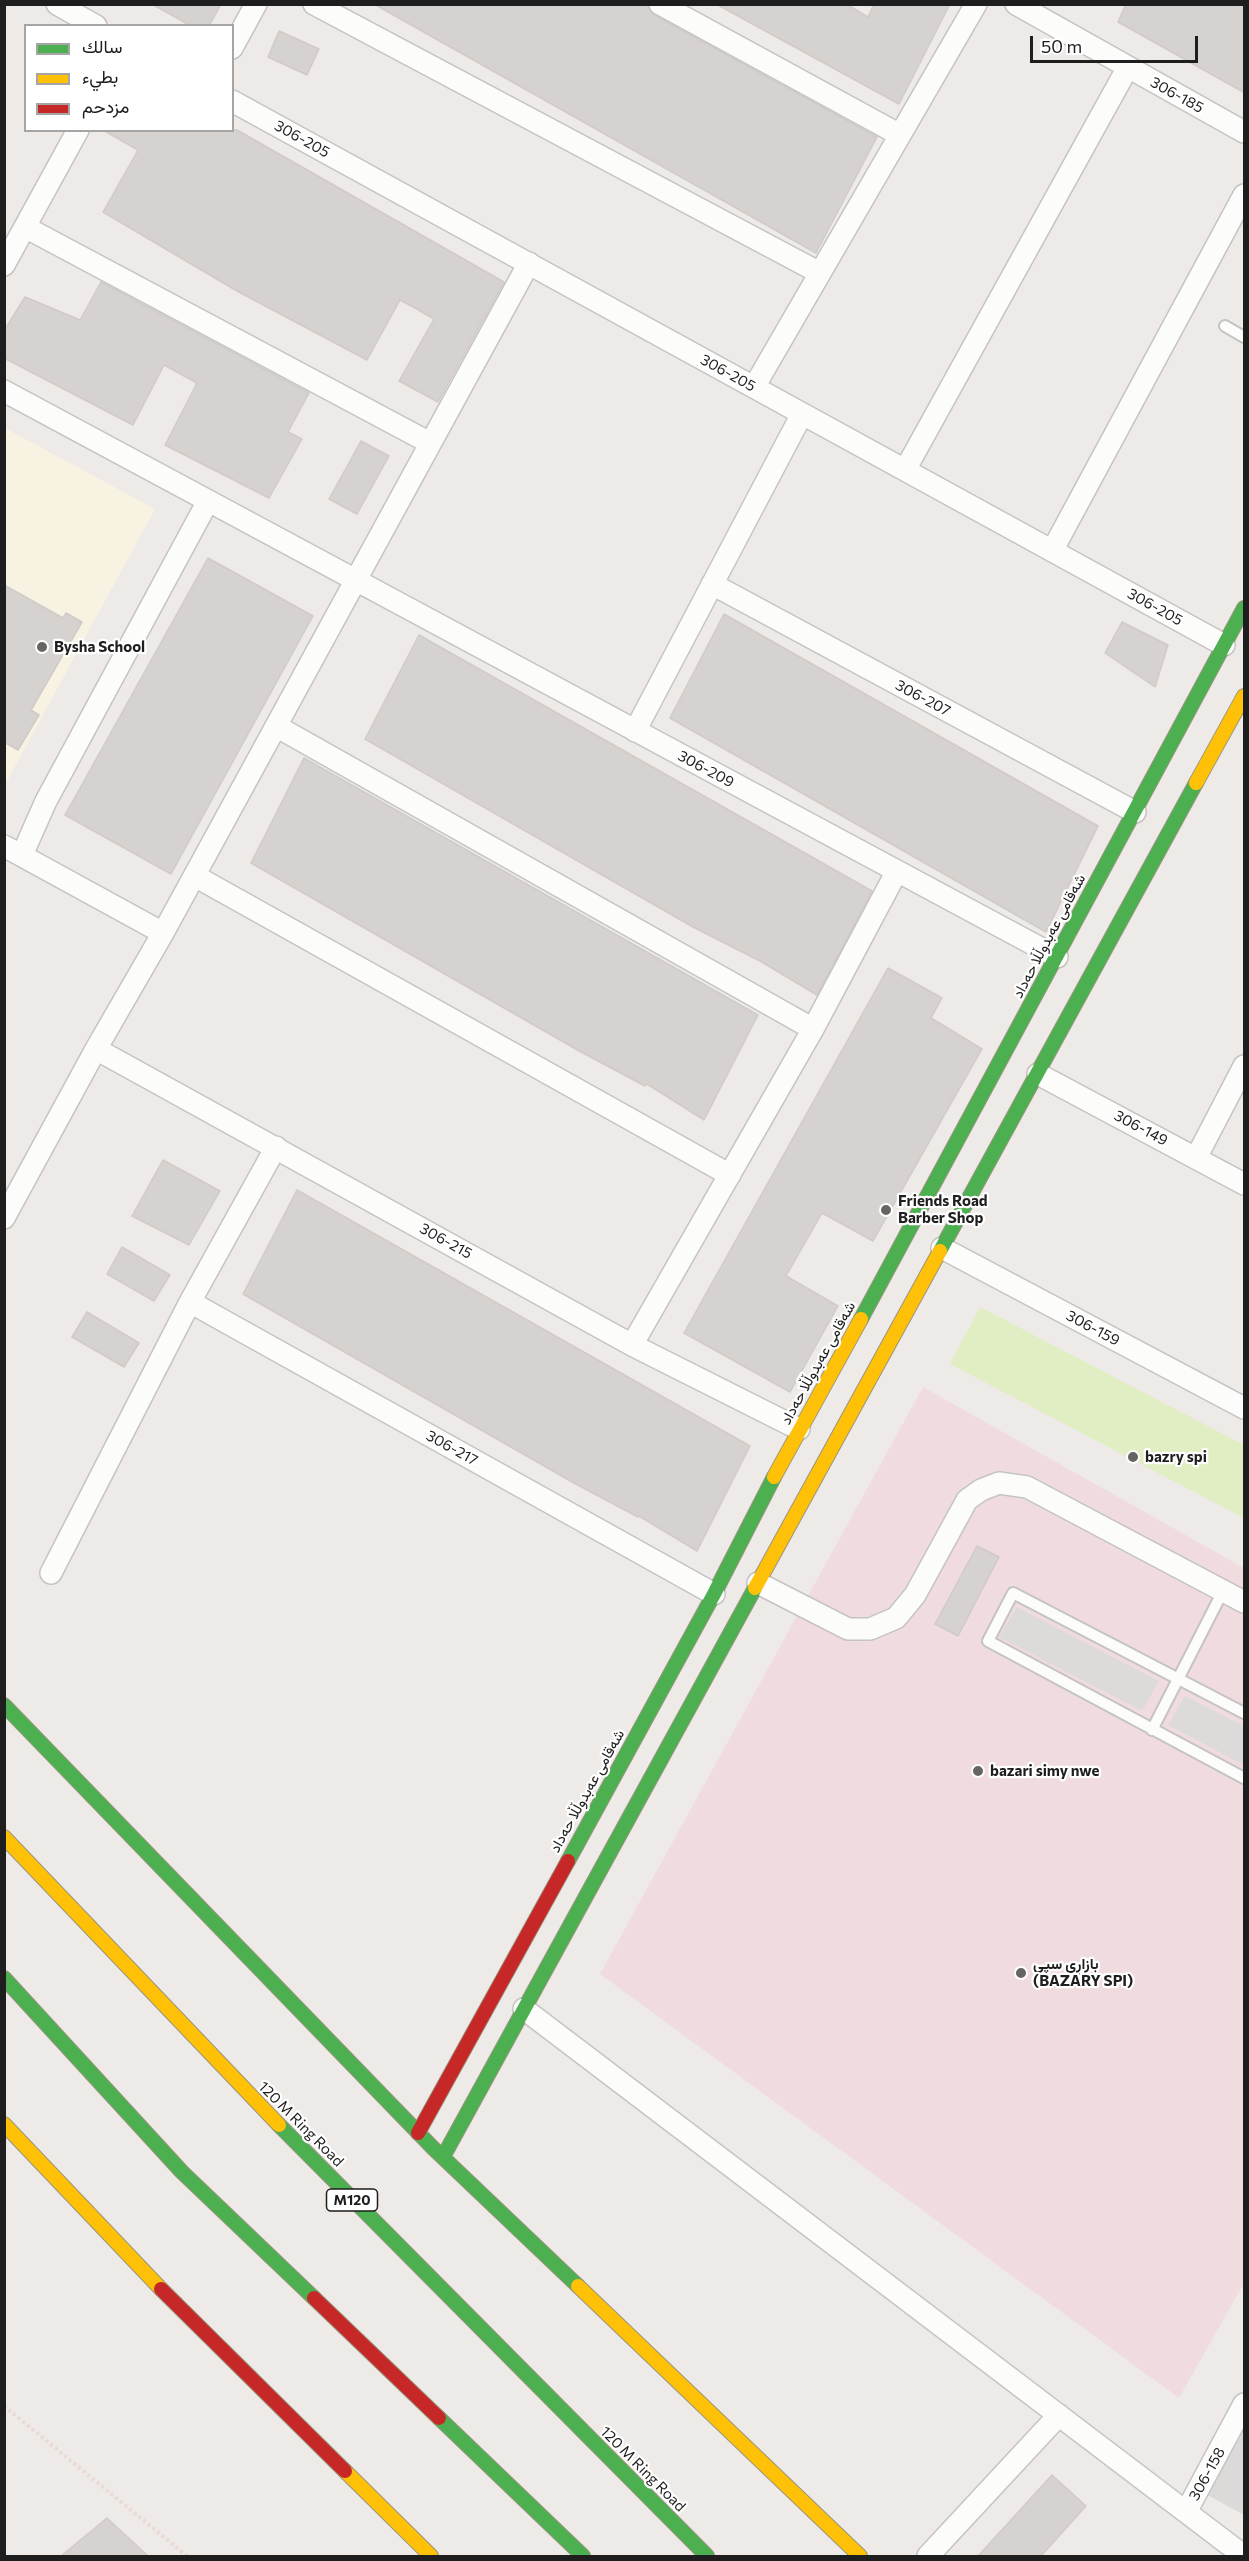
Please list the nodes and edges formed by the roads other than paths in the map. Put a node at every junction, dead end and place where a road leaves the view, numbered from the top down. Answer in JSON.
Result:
{"nodes":[{"id":1,"x":57,"y":4,"type":"edge"},
{"id":2,"x":256,"y":4,"type":"edge"},
{"id":3,"x":314,"y":4,"type":"edge"},
{"id":4,"x":660,"y":4,"type":"edge"},
{"id":5,"x":976,"y":4,"type":"edge"},
{"id":6,"x":1016,"y":4,"type":"edge"},
{"id":7,"x":92,"y":24,"type":"edge"},
{"id":8,"x":234,"y":44,"type":"edge"},
{"id":9,"x":1128,"y":67,"type":"junction"},
{"id":10,"x":234,"y":102,"type":"edge"},
{"id":11,"x":77,"y":132,"type":"edge"},
{"id":12,"x":1245,"y":132,"type":"edge"},
{"id":13,"x":900,"y":135,"type":"junction"},
{"id":14,"x":1245,"y":195,"type":"edge"},
{"id":15,"x":25,"y":227,"type":"junction"},
{"id":16,"x":529,"y":263,"type":"junction"},
{"id":17,"x":4,"y":265,"type":"edge"},
{"id":18,"x":820,"y":273,"type":"junction"},
{"id":19,"x":1225,"y":326,"type":"dead end"},
{"id":20,"x":1245,"y":337,"type":"edge"},
{"id":21,"x":754,"y":387,"type":"junction"},
{"id":22,"x":4,"y":392,"type":"edge"},
{"id":23,"x":802,"y":414,"type":"junction"},
{"id":24,"x":430,"y":443,"type":"junction"},
{"id":25,"x":905,"y":470,"type":"junction"},
{"id":26,"x":208,"y":501,"type":"junction"},
{"id":27,"x":1052,"y":551,"type":"junction"},
{"id":28,"x":356,"y":580,"type":"junction"},
{"id":29,"x":712,"y":584,"type":"junction"},
{"id":30,"x":1245,"y":608,"type":"edge"},
{"id":31,"x":1224,"y":645,"type":"junction"},
{"id":32,"x":1245,"y":696,"type":"edge"},
{"id":33,"x":276,"y":726,"type":"junction"},
{"id":34,"x":636,"y":730,"type":"junction"},
{"id":35,"x":1134,"y":812,"type":"junction"},
{"id":36,"x":13,"y":851,"type":"edge"},
{"id":37,"x":897,"y":871,"type":"junction"},
{"id":38,"x":195,"y":876,"type":"junction"},
{"id":39,"x":163,"y":933,"type":"junction"},
{"id":40,"x":1057,"y":957,"type":"junction"},
{"id":41,"x":813,"y":1029,"type":"junction"},
{"id":42,"x":96,"y":1049,"type":"junction"},
{"id":43,"x":1245,"y":1066,"type":"edge"},
{"id":44,"x":1038,"y":1074,"type":"junction"},
{"id":45,"x":276,"y":1147,"type":"junction"},
{"id":46,"x":1196,"y":1158,"type":"junction"},
{"id":47,"x":730,"y":1175,"type":"junction"},
{"id":48,"x":1245,"y":1184,"type":"edge"},
{"id":49,"x":4,"y":1218,"type":"edge"},
{"id":50,"x":942,"y":1248,"type":"junction"},
{"id":51,"x":190,"y":1302,"type":"junction"},
{"id":52,"x":872,"y":1319,"type":"junction"},
{"id":53,"x":896,"y":1332,"type":"junction"},
{"id":54,"x":632,"y":1345,"type":"junction"},
{"id":55,"x":1245,"y":1408,"type":"edge"},
{"id":56,"x":799,"y":1429,"type":"junction"},
{"id":57,"x":51,"y":1573,"type":"dead end"},
{"id":58,"x":758,"y":1583,"type":"junction"},
{"id":59,"x":1223,"y":1591,"type":"junction"},
{"id":60,"x":714,"y":1594,"type":"junction"},
{"id":61,"x":1245,"y":1602,"type":"edge"},
{"id":62,"x":1178,"y":1677,"type":"junction"},
{"id":63,"x":4,"y":1706,"type":"edge"},
{"id":64,"x":1245,"y":1713,"type":"edge"},
{"id":65,"x":1152,"y":1730,"type":"junction"},
{"id":66,"x":1245,"y":1778,"type":"edge"},
{"id":67,"x":4,"y":1836,"type":"edge"},
{"id":68,"x":4,"y":1978,"type":"edge"},
{"id":69,"x":524,"y":2009,"type":"junction"},
{"id":70,"x":4,"y":2124,"type":"edge"},
{"id":71,"x":418,"y":2133,"type":"junction"},
{"id":72,"x":442,"y":2157,"type":"junction"},
{"id":73,"x":1245,"y":2404,"type":"edge"},
{"id":74,"x":1059,"y":2415,"type":"junction"},
{"id":75,"x":1186,"y":2512,"type":"junction"},
{"id":76,"x":431,"y":2556,"type":"edge"},
{"id":77,"x":583,"y":2556,"type":"edge"},
{"id":78,"x":707,"y":2556,"type":"edge"},
{"id":79,"x":860,"y":2556,"type":"edge"},
{"id":80,"x":928,"y":2556,"type":"edge"},
{"id":81,"x":1245,"y":2556,"type":"edge"}],
"edges":[{"from":1,"to":7,"type":"street"},
{"from":2,"to":8,"type":"street"},
{"from":3,"to":18,"type":"street"},
{"from":4,"to":13,"type":"street"},
{"from":5,"to":13,"type":"street"},
{"from":6,"to":9,"type":"street","name":"306-185"},
{"from":9,"to":12,"type":"street","name":"306-185"},
{"from":9,"to":25,"type":"street"},
{"from":10,"to":16,"type":"street","name":"306-205"},
{"from":11,"to":15,"type":"street"},
{"from":13,"to":18,"type":"street"},
{"from":14,"to":27,"type":"street"},
{"from":15,"to":17,"type":"street"},
{"from":15,"to":24,"type":"street"},
{"from":16,"to":21,"type":"street","name":"306-205"},
{"from":16,"to":24,"type":"street"},
{"from":18,"to":21,"type":"street"},
{"from":19,"to":20,"type":"lane"},
{"from":21,"to":23,"type":"street","name":"306-205"},
{"from":22,"to":26,"type":"street","name":"306-209"},
{"from":23,"to":25,"type":"street","name":"306-205"},
{"from":23,"to":29,"type":"street"},
{"from":24,"to":28,"type":"street"},
{"from":25,"to":27,"type":"street","name":"306-205"},
{"from":26,"to":28,"type":"street","name":"306-209"},
{"from":26,"to":36,"type":"street"},
{"from":27,"to":31,"type":"street","name":"306-205"},
{"from":28,"to":33,"type":"street"},
{"from":28,"to":34,"type":"street","name":"306-209"},
{"from":29,"to":34,"type":"street"},
{"from":29,"to":35,"type":"street","name":"306-207"},
{"from":30,"to":31,"type":"main road","name":"شەقامی عەبدوڵڵا حەداد"},
{"from":31,"to":35,"type":"main road","name":"شەقامی عەبدوڵڵا حەداد"},
{"from":32,"to":44,"type":"main road"},
{"from":33,"to":38,"type":"street"},
{"from":33,"to":41,"type":"street"},
{"from":34,"to":37,"type":"street","name":"306-209"},
{"from":35,"to":40,"type":"main road","name":"شەقامی عەبدوڵڵا حەداد"},
{"from":36,"to":39,"type":"street"},
{"from":37,"to":40,"type":"street","name":"306-209"},
{"from":37,"to":41,"type":"street"},
{"from":38,"to":39,"type":"street"},
{"from":38,"to":47,"type":"street"},
{"from":39,"to":42,"type":"street"},
{"from":40,"to":52,"type":"main road","name":"شەقامی عەبدوڵڵا حەداد"},
{"from":41,"to":47,"type":"street"},
{"from":42,"to":45,"type":"street","name":"306-215"},
{"from":42,"to":49,"type":"street"},
{"from":43,"to":46,"type":"street"},
{"from":44,"to":46,"type":"street","name":"306-149"},
{"from":44,"to":50,"type":"main road"},
{"from":45,"to":51,"type":"street"},
{"from":45,"to":54,"type":"street","name":"306-215"},
{"from":46,"to":48,"type":"street","name":"306-149"},
{"from":47,"to":54,"type":"street"},
{"from":50,"to":53,"type":"main road"},
{"from":50,"to":55,"type":"street","name":"306-159"},
{"from":51,"to":57,"type":"street"},
{"from":51,"to":60,"type":"street","name":"306-217"},
{"from":52,"to":53,"type":"main road"},
{"from":52,"to":56,"type":"main road","name":"شەقامی عەبدوڵڵا حەداد"},
{"from":53,"to":58,"type":"main road"},
{"from":54,"to":56,"type":"street","name":"306-215"},
{"from":56,"to":60,"type":"main road","name":"شەقامی عەبدوڵڵا حەداد"},
{"from":58,"to":59,"type":"street"},
{"from":58,"to":69,"type":"main road"},
{"from":59,"to":61,"type":"street"},
{"from":59,"to":62,"type":"lane"},
{"from":60,"to":71,"type":"main road","name":"شەقامی عەبدوڵڵا حەداد"},
{"from":62,"to":64,"type":"lane"},
{"from":62,"to":65,"type":"lane"},
{"from":62,"to":65,"type":"lane"},
{"from":63,"to":71,"type":"main road"},
{"from":65,"to":66,"type":"lane"},
{"from":67,"to":78,"type":"main road","name":"120 M Ring Road","number":"M120"},
{"from":68,"to":77,"type":"main road"},
{"from":69,"to":72,"type":"main road"},
{"from":69,"to":74,"type":"street"},
{"from":70,"to":76,"type":"main road"},
{"from":71,"to":72,"type":"main road"},
{"from":72,"to":79,"type":"main road"},
{"from":73,"to":75,"type":"street","name":"306-158"},
{"from":74,"to":75,"type":"street"},
{"from":74,"to":80,"type":"street"},
{"from":75,"to":81,"type":"street"}]}
